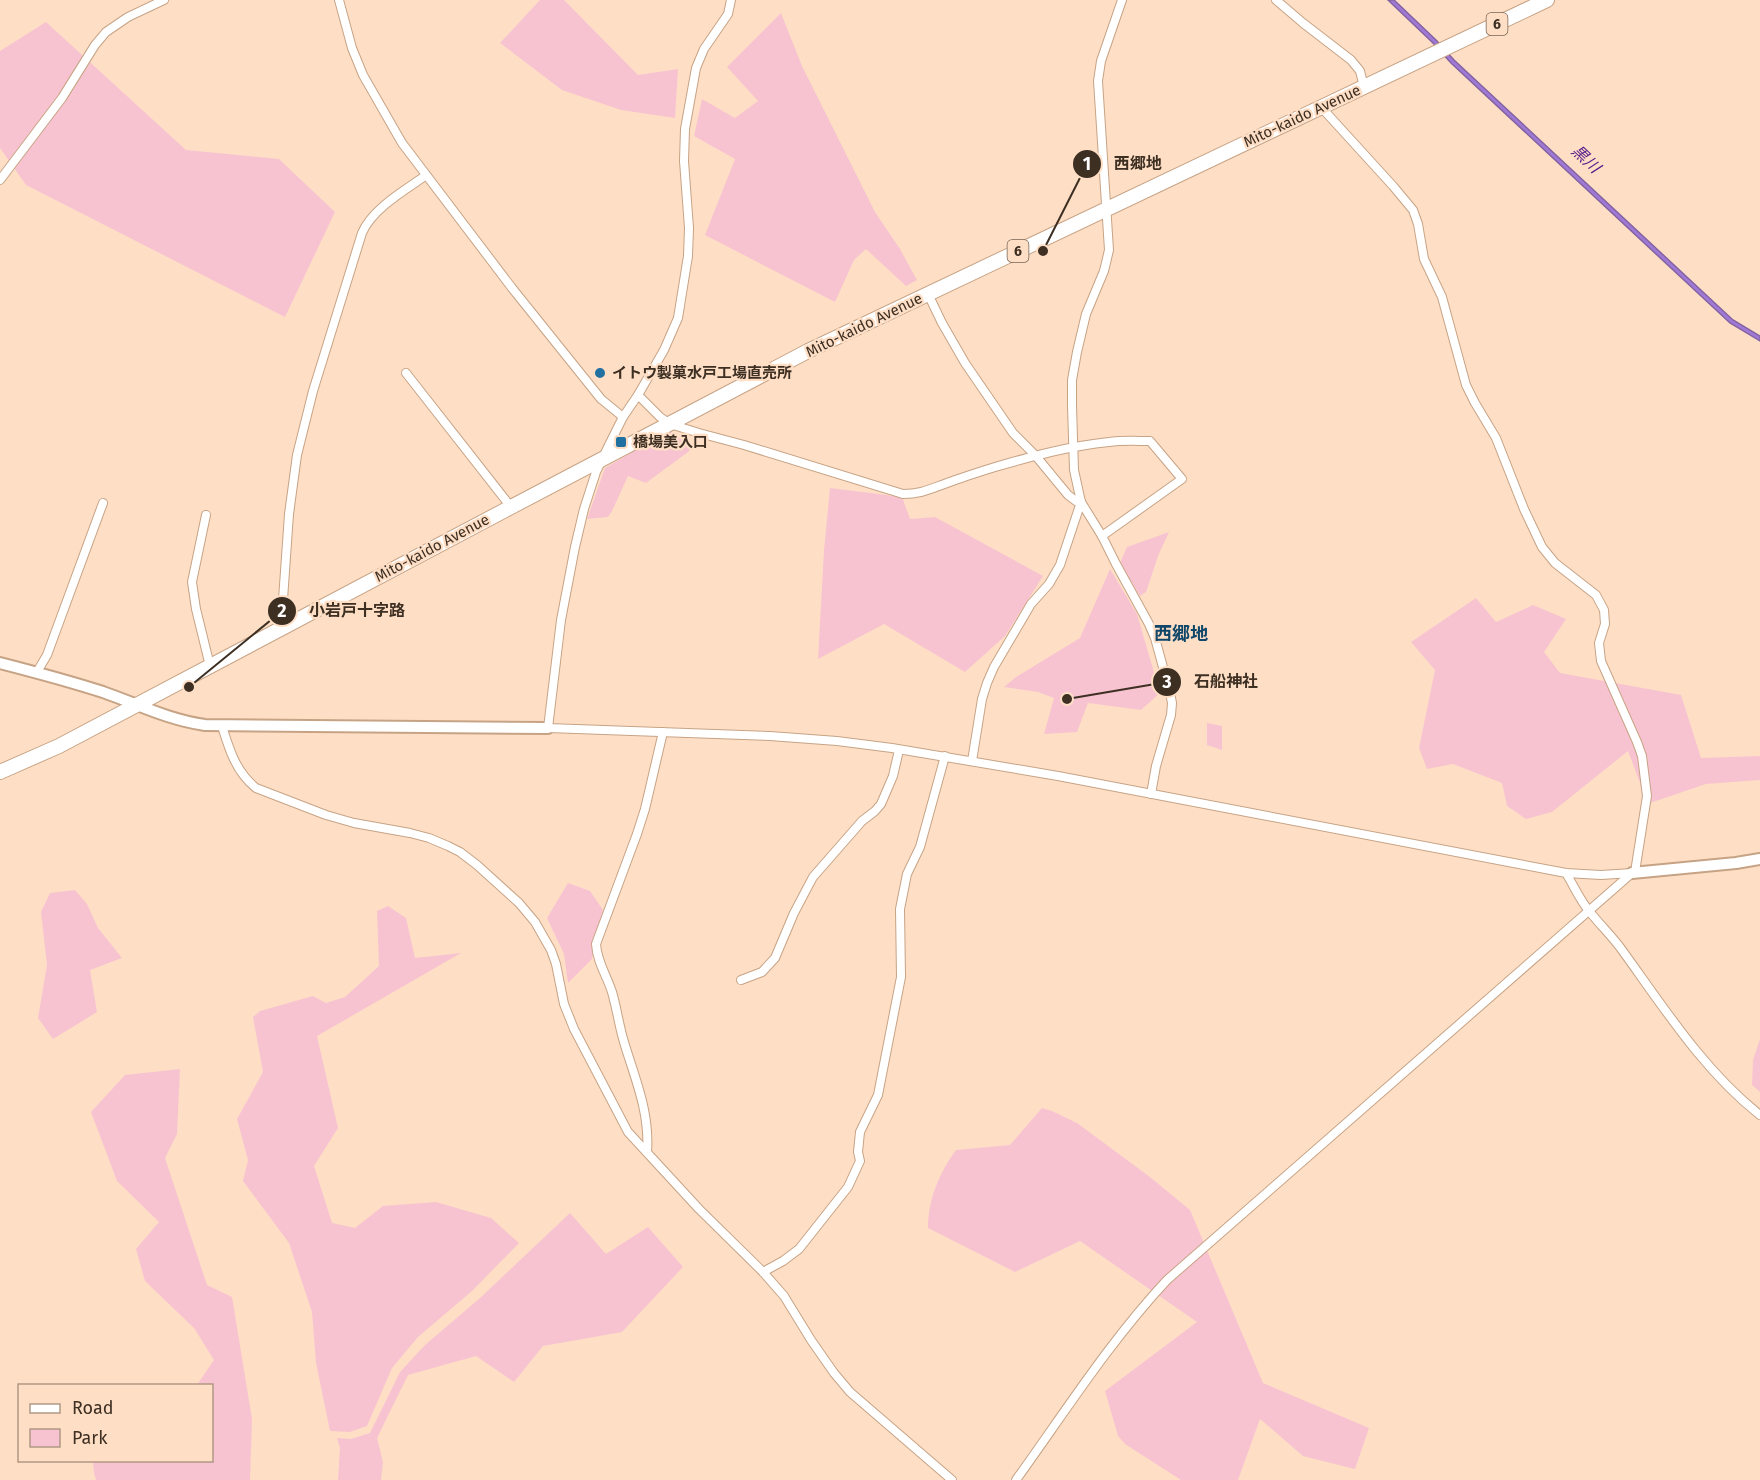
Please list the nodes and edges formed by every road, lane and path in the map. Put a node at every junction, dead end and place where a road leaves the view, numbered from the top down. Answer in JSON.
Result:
{"nodes":[{"id":1,"x":164,"y":0,"type":"edge"},
{"id":2,"x":339,"y":0,"type":"edge"},
{"id":3,"x":731,"y":0,"type":"edge"},
{"id":4,"x":1122,"y":0,"type":"edge"},
{"id":5,"x":1276,"y":0,"type":"edge"},
{"id":6,"x":1547,"y":0,"type":"edge"},
{"id":7,"x":1364,"y":87,"type":"junction"},
{"id":8,"x":1321,"y":107,"type":"junction"},
{"id":9,"x":425,"y":176,"type":"junction"},
{"id":10,"x":0,"y":180,"type":"edge"},
{"id":11,"x":1107,"y":208,"type":"junction"},
{"id":12,"x":928,"y":294,"type":"junction"},
{"id":13,"x":406,"y":373,"type":"dead end"},
{"id":14,"x":638,"y":395,"type":"junction"},
{"id":15,"x":623,"y":417,"type":"junction"},
{"id":16,"x":670,"y":424,"type":"junction"},
{"id":17,"x":1073,"y":447,"type":"junction"},
{"id":18,"x":1035,"y":455,"type":"junction"},
{"id":19,"x":602,"y":460,"type":"junction"},
{"id":20,"x":1081,"y":502,"type":"junction"},
{"id":21,"x":103,"y":503,"type":"dead end"},
{"id":22,"x":511,"y":507,"type":"junction"},
{"id":23,"x":206,"y":515,"type":"dead end"},
{"id":24,"x":1102,"y":536,"type":"junction"},
{"id":25,"x":281,"y":628,"type":"junction"},
{"id":26,"x":0,"y":663,"type":"edge"},
{"id":27,"x":210,"y":666,"type":"junction"},
{"id":28,"x":37,"y":672,"type":"junction"},
{"id":29,"x":138,"y":705,"type":"junction"},
{"id":30,"x":222,"y":726,"type":"junction"},
{"id":31,"x":548,"y":728,"type":"junction"},
{"id":32,"x":663,"y":732,"type":"junction"},
{"id":33,"x":899,"y":750,"type":"junction"},
{"id":34,"x":945,"y":756,"type":"junction"},
{"id":35,"x":972,"y":760,"type":"junction"},
{"id":36,"x":0,"y":772,"type":"edge"},
{"id":37,"x":1151,"y":794,"type":"junction"},
{"id":38,"x":1760,"y":859,"type":"edge"},
{"id":39,"x":1566,"y":873,"type":"junction"},
{"id":40,"x":1634,"y":873,"type":"junction"},
{"id":41,"x":1589,"y":911,"type":"junction"},
{"id":42,"x":741,"y":980,"type":"dead end"},
{"id":43,"x":1760,"y":1115,"type":"edge"},
{"id":44,"x":647,"y":1152,"type":"junction"},
{"id":45,"x":763,"y":1272,"type":"junction"},
{"id":46,"x":952,"y":1480,"type":"edge"},
{"id":47,"x":1016,"y":1480,"type":"edge"}],
"edges":[{"from":1,"to":10,"type":"street"},
{"from":2,"to":9,"type":"street"},
{"from":3,"to":14,"type":"street"},
{"from":4,"to":11,"type":"street"},
{"from":5,"to":7,"type":"street"},
{"from":6,"to":7,"type":"highway","name":"Mito-kaido Avenue","number":"6"},
{"from":7,"to":8,"type":"highway","name":"Mito-kaido Avenue","number":"6"},
{"from":8,"to":11,"type":"highway","name":"Mito-kaido Avenue","number":"6"},
{"from":8,"to":40,"type":"street"},
{"from":9,"to":15,"type":"street"},
{"from":9,"to":25,"type":"street"},
{"from":11,"to":12,"type":"highway","name":"Mito-kaido Avenue","number":"6"},
{"from":11,"to":17,"type":"street"},
{"from":12,"to":16,"type":"highway","name":"Mito-kaido Avenue","number":"6"},
{"from":12,"to":18,"type":"street"},
{"from":13,"to":22,"type":"street"},
{"from":14,"to":15,"type":"street"},
{"from":14,"to":16,"type":"street"},
{"from":15,"to":19,"type":"street"},
{"from":16,"to":18,"type":"street"},
{"from":16,"to":19,"type":"highway","name":"Mito-kaido Avenue","number":"6"},
{"from":17,"to":18,"type":"street"},
{"from":17,"to":20,"type":"street"},
{"from":17,"to":24,"type":"street"},
{"from":18,"to":20,"type":"street"},
{"from":19,"to":22,"type":"highway","name":"Mito-kaido Avenue","number":"6"},
{"from":19,"to":31,"type":"street"},
{"from":20,"to":24,"type":"street"},
{"from":20,"to":35,"type":"street"},
{"from":21,"to":28,"type":"street"},
{"from":22,"to":25,"type":"highway","name":"Mito-kaido Avenue","number":"6"},
{"from":23,"to":27,"type":"street"},
{"from":24,"to":37,"type":"street"},
{"from":25,"to":27,"type":"highway","name":"Mito-kaido Avenue","number":"6"},
{"from":26,"to":28,"type":"street"},
{"from":27,"to":29,"type":"highway","name":"Mito-kaido Avenue","number":"6"},
{"from":28,"to":29,"type":"street"},
{"from":29,"to":30,"type":"street"},
{"from":29,"to":36,"type":"highway","name":"Mito-kaido Avenue","number":"6"},
{"from":30,"to":31,"type":"street"},
{"from":30,"to":44,"type":"street"},
{"from":31,"to":32,"type":"street"},
{"from":32,"to":33,"type":"street"},
{"from":32,"to":44,"type":"street"},
{"from":33,"to":34,"type":"street"},
{"from":33,"to":42,"type":"street"},
{"from":34,"to":35,"type":"street"},
{"from":34,"to":45,"type":"street"},
{"from":35,"to":37,"type":"street"},
{"from":37,"to":39,"type":"street"},
{"from":38,"to":40,"type":"street"},
{"from":39,"to":40,"type":"street"},
{"from":39,"to":41,"type":"street"},
{"from":40,"to":41,"type":"street"},
{"from":41,"to":43,"type":"street"},
{"from":41,"to":47,"type":"street"},
{"from":44,"to":45,"type":"street"},
{"from":45,"to":46,"type":"street"}]}
